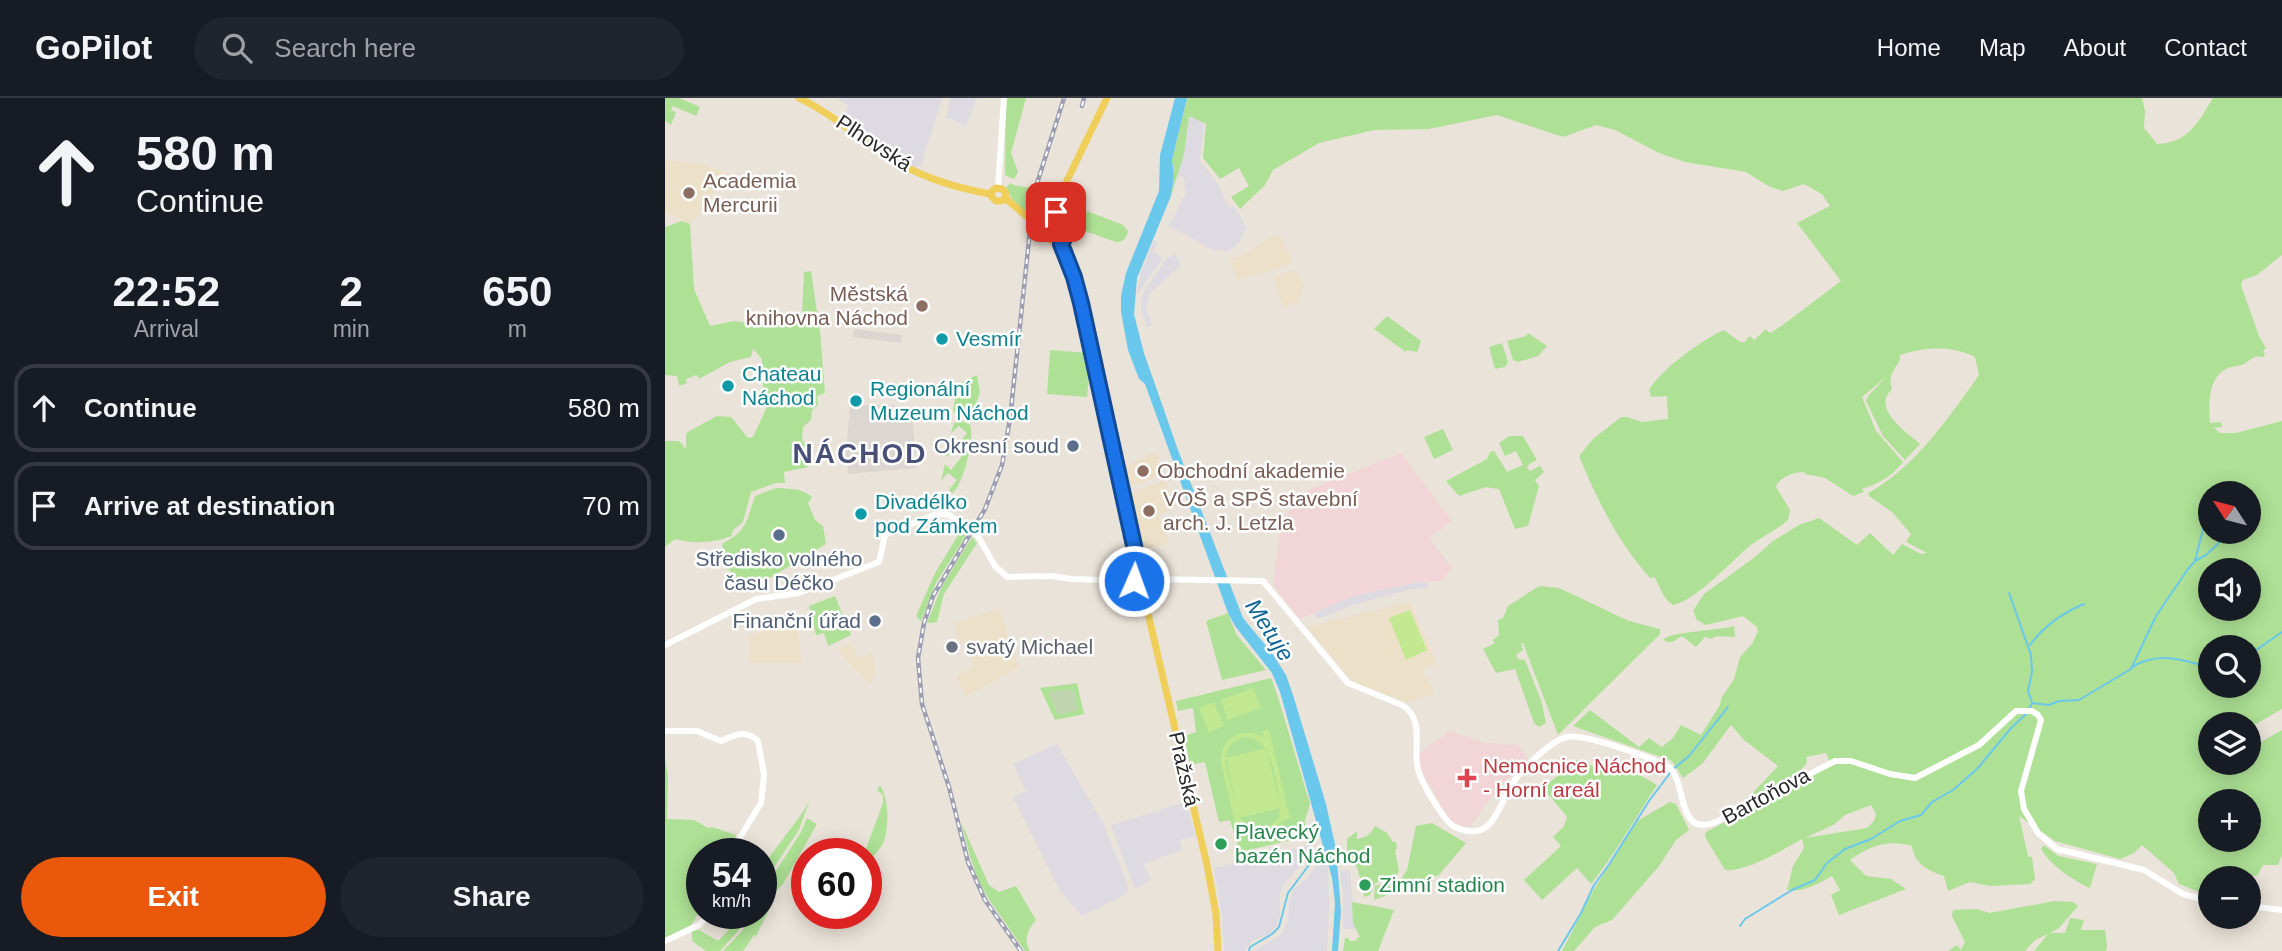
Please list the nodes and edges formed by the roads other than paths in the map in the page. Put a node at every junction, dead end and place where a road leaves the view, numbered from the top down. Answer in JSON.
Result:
{"nodes":[{"id":1,"x":799,"y":98,"type":"edge"},
{"id":2,"x":1004,"y":98,"type":"edge"},
{"id":3,"x":1107,"y":98,"type":"edge"},
{"id":4,"x":998,"y":188,"type":"junction"},
{"id":5,"x":991,"y":194,"type":"junction"},
{"id":6,"x":1005,"y":198,"type":"junction"},
{"id":7,"x":1056,"y":212,"type":"junction"},
{"id":8,"x":1039,"y":223,"type":"junction"},
{"id":9,"x":1054,"y":230,"type":"junction"},
{"id":10,"x":1061,"y":244,"type":"junction"},
{"id":11,"x":1140,"y":573,"type":"junction"},
{"id":12,"x":1149,"y":579,"type":"junction"},
{"id":13,"x":1134,"y":581,"type":"junction"},
{"id":14,"x":1142,"y":588,"type":"junction"},
{"id":15,"x":665,"y":645,"type":"edge"},
{"id":16,"x":665,"y":731,"type":"edge"},
{"id":17,"x":740,"y":838,"type":"edge"},
{"id":18,"x":2198,"y":898,"type":"edge"},
{"id":19,"x":2261,"y":907,"type":"edge"},
{"id":20,"x":2282,"y":910,"type":"edge"},
{"id":21,"x":690,"y":929,"type":"edge"},
{"id":22,"x":665,"y":941,"type":"edge"},
{"id":23,"x":1218,"y":951,"type":"edge"}],
"edges":[{"from":1,"to":5,"type":"main road","name":"Plhovská"},
{"from":2,"to":4,"type":"street"},
{"from":3,"to":7,"type":"main road"},
{"from":4,"to":5,"type":"main road"},
{"from":4,"to":6,"type":"main road"},
{"from":5,"to":6,"type":"main road"},
{"from":6,"to":8,"type":"main road"},
{"from":7,"to":8,"type":"main road"},
{"from":7,"to":9,"type":"main road"},
{"from":8,"to":9,"type":"main road"},
{"from":9,"to":10,"type":"main road"},
{"from":9,"to":10,"type":"main road"},
{"from":10,"to":11,"type":"main road"},
{"from":11,"to":12,"type":"main road"},
{"from":11,"to":13,"type":"main road"},
{"from":12,"to":14,"type":"main road"},
{"from":12,"to":18,"type":"street","name":"Bartoňova"},
{"from":13,"to":14,"type":"main road"},
{"from":13,"to":15,"type":"street"},
{"from":14,"to":23,"type":"main road","name":"Pražská"},
{"from":16,"to":17,"type":"street"},
{"from":19,"to":20,"type":"street"},
{"from":21,"to":22,"type":"street"}]}
